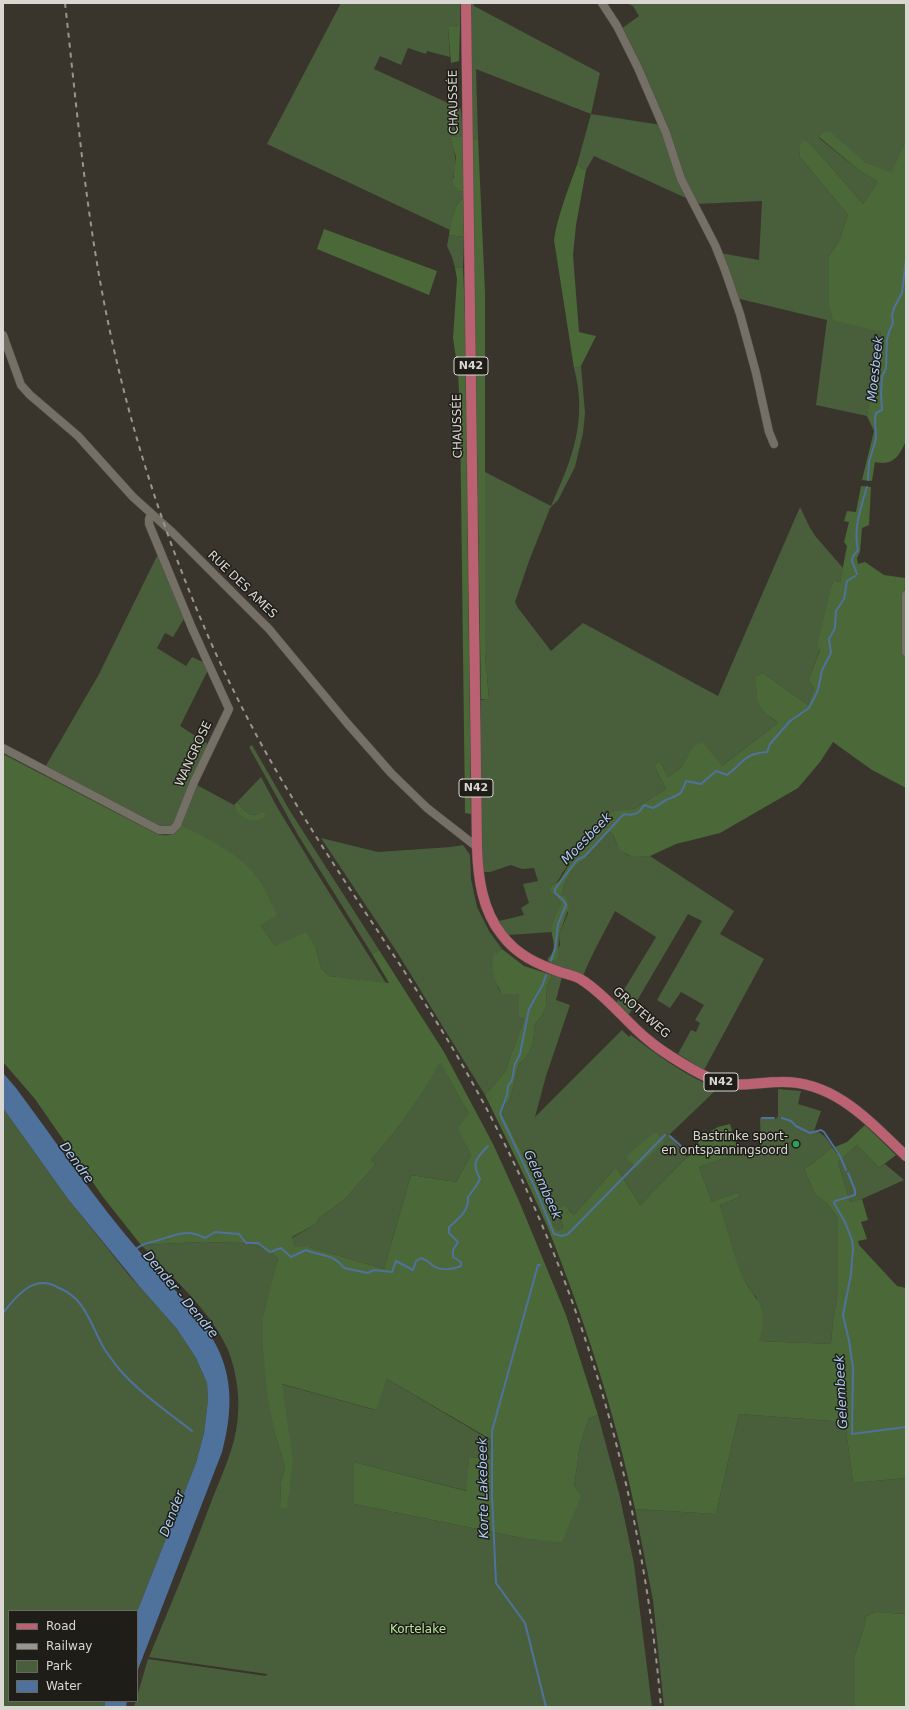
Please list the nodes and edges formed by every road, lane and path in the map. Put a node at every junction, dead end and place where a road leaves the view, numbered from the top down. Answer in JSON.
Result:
{"nodes":[{"id":1,"x":466,"y":3,"type":"edge"},
{"id":2,"x":602,"y":3,"type":"edge"},
{"id":3,"x":3,"y":335,"type":"edge"},
{"id":4,"x":774,"y":444,"type":"dead end"},
{"id":5,"x":151,"y":514,"type":"junction"},
{"id":6,"x":906,"y":595,"type":"edge"},
{"id":7,"x":906,"y":652,"type":"edge"},
{"id":8,"x":3,"y":748,"type":"edge"},
{"id":9,"x":477,"y":847,"type":"junction"},
{"id":10,"x":906,"y":1156,"type":"edge"}],
"edges":[{"from":1,"to":9,"type":"main road","name":"CHAUSSÉE","number":"N42"},
{"from":2,"to":4,"type":"street"},
{"from":3,"to":5,"type":"street","name":"RUE DES AMES"},
{"from":5,"to":8,"type":"street","name":"WANGROSE"},
{"from":5,"to":9,"type":"street","name":"RUE DES AMES"},
{"from":6,"to":7,"type":"street"},
{"from":9,"to":10,"type":"main road","name":"GROTEWEG","number":"N42"}]}
